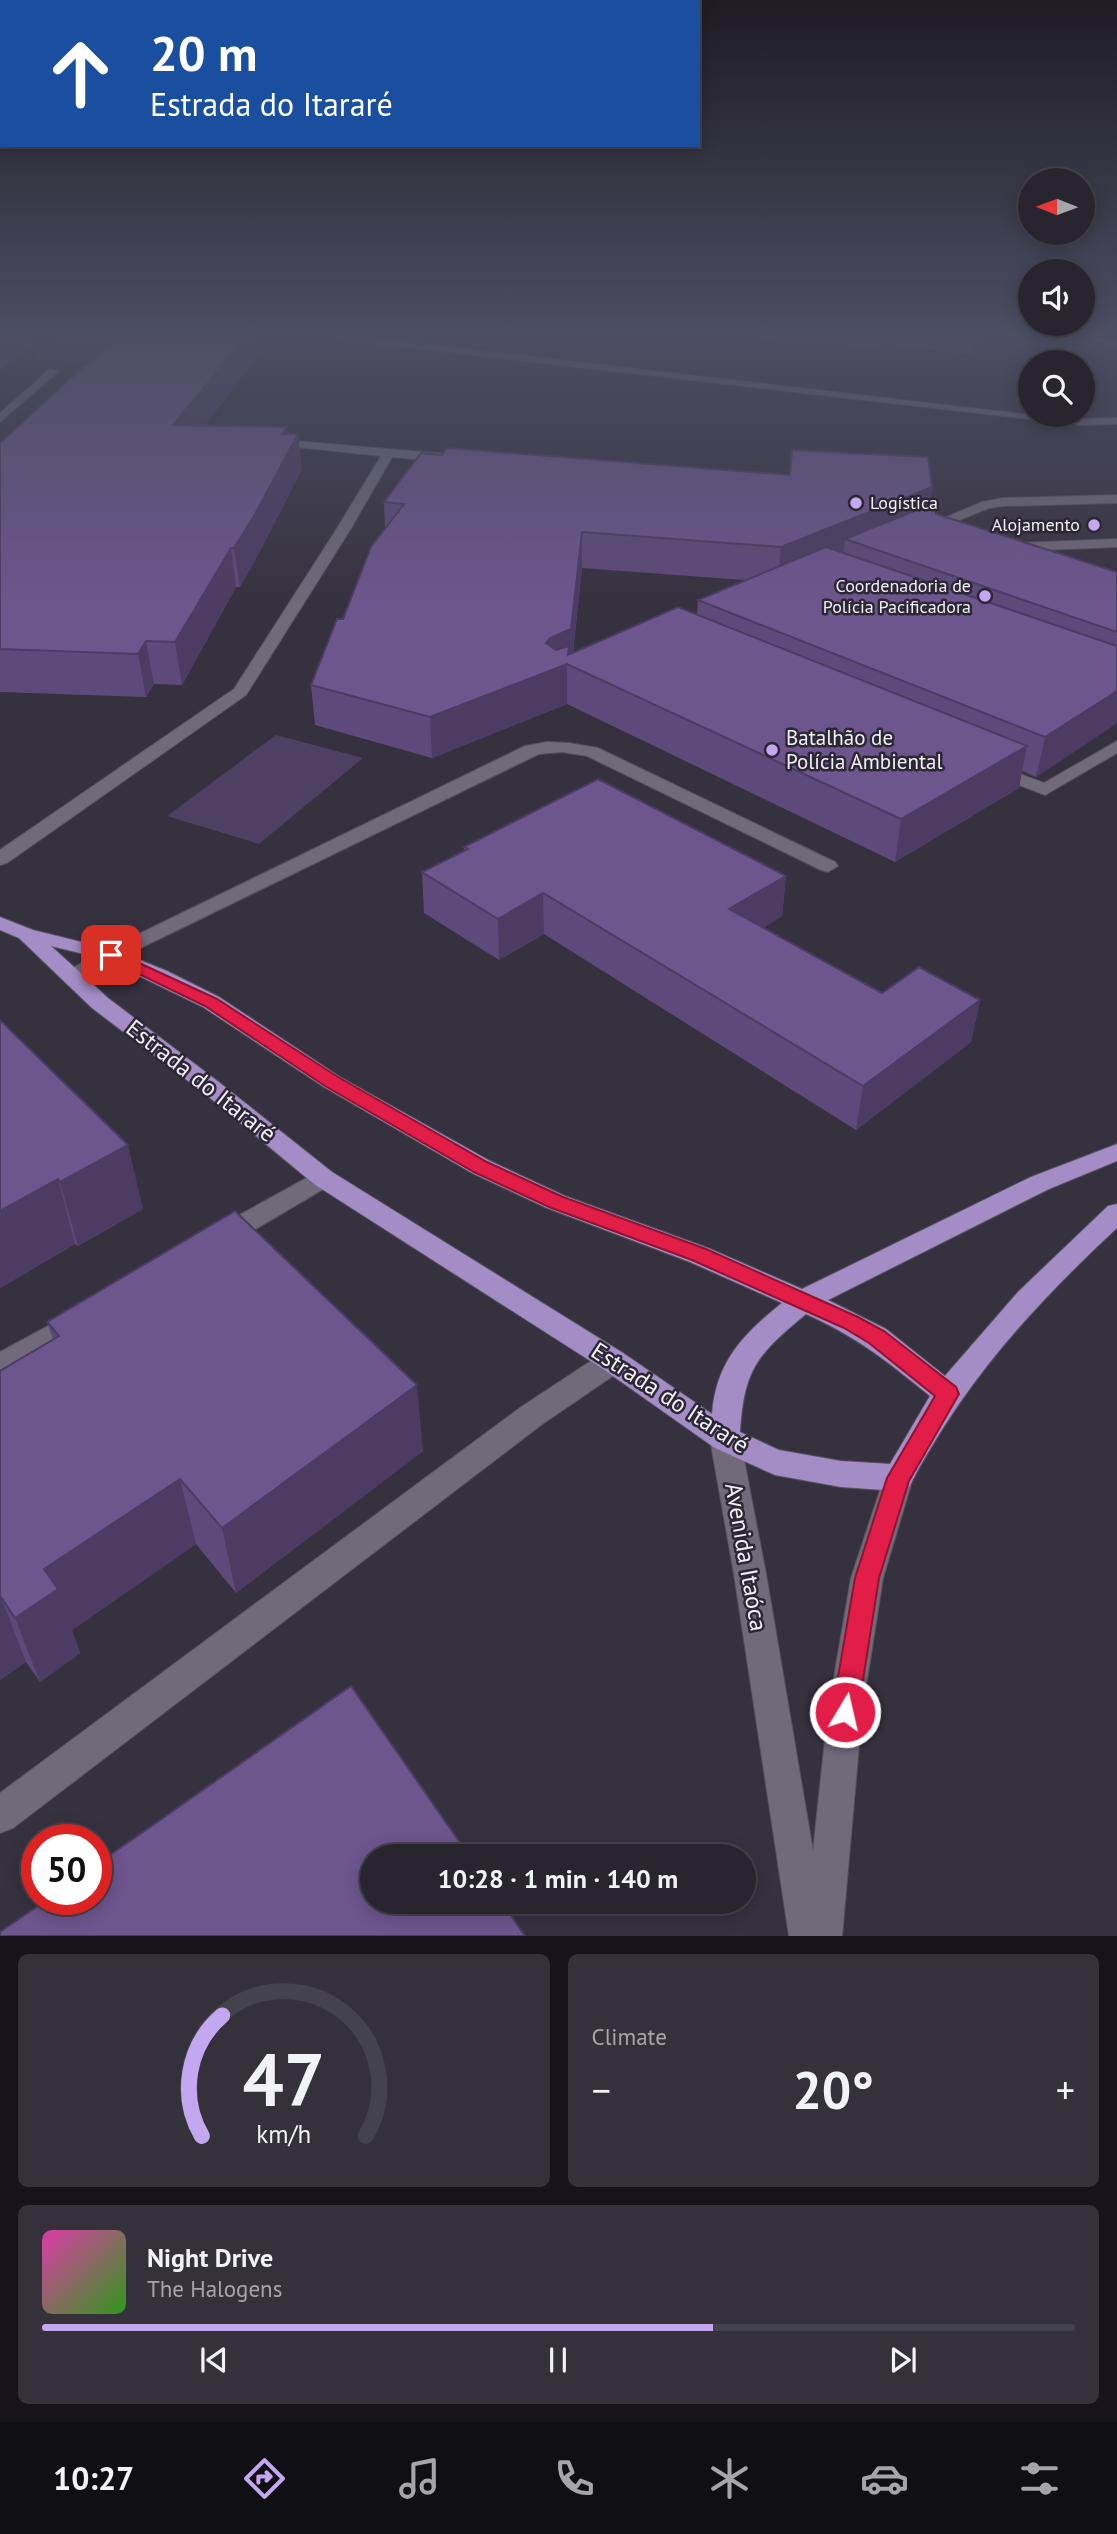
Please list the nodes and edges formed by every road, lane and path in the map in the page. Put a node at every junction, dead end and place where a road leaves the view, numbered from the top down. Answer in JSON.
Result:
{"nodes":[{"id":1,"x":252,"y":440,"type":"edge"},
{"id":2,"x":388,"y":453,"type":"junction"},
{"id":3,"x":456,"y":459,"type":"edge"},
{"id":4,"x":1117,"y":499,"type":"edge"},
{"id":5,"x":943,"y":522,"type":"junction"},
{"id":6,"x":968,"y":531,"type":"edge"},
{"id":7,"x":906,"y":537,"type":"edge"},
{"id":8,"x":1117,"y":543,"type":"edge"},
{"id":9,"x":1055,"y":560,"type":"edge"},
{"id":10,"x":1117,"y":746,"type":"edge"},
{"id":11,"x":981,"y":763,"type":"edge"},
{"id":12,"x":0,"y":859,"type":"edge"},
{"id":13,"x":828,"y":866,"type":"dead end"},
{"id":14,"x":0,"y":923,"type":"edge"},
{"id":15,"x":26,"y":934,"type":"junction"},
{"id":16,"x":111,"y":955,"type":"junction"},
{"id":17,"x":72,"y":977,"type":"junction"},
{"id":18,"x":1117,"y":1152,"type":"edge"},
{"id":19,"x":323,"y":1178,"type":"junction"},
{"id":20,"x":1117,"y":1213,"type":"edge"},
{"id":21,"x":204,"y":1247,"type":"edge"},
{"id":22,"x":804,"y":1300,"type":"junction"},
{"id":23,"x":96,"y":1310,"type":"edge"},
{"id":24,"x":613,"y":1361,"type":"junction"},
{"id":25,"x":0,"y":1366,"type":"edge"},
{"id":26,"x":948,"y":1394,"type":"junction"},
{"id":27,"x":724,"y":1439,"type":"junction"},
{"id":28,"x":898,"y":1478,"type":"junction"},
{"id":29,"x":0,"y":1815,"type":"edge"},
{"id":30,"x":808,"y":1936,"type":"edge"},
{"id":31,"x":823,"y":1936,"type":"edge"}],
"edges":[{"from":1,"to":2,"type":"street"},
{"from":2,"to":3,"type":"street"},
{"from":2,"to":12,"type":"street"},
{"from":4,"to":5,"type":"street"},
{"from":5,"to":6,"type":"street"},
{"from":5,"to":7,"type":"street"},
{"from":8,"to":9,"type":"street"},
{"from":10,"to":11,"type":"street"},
{"from":13,"to":16,"type":"street"},
{"from":14,"to":15,"type":"main road","name":"Estrada do Itararé"},
{"from":15,"to":16,"type":"main road","name":"Estrada do Itararé"},
{"from":15,"to":17,"type":"main road","name":"Estrada do Itararé"},
{"from":16,"to":17,"type":"street"},
{"from":16,"to":22,"type":"main road","name":"Estrada do Itararé"},
{"from":17,"to":19,"type":"main road","name":"Estrada do Itararé"},
{"from":18,"to":22,"type":"main road","name":"Avenida Itaóca"},
{"from":19,"to":21,"type":"street"},
{"from":19,"to":24,"type":"main road","name":"Estrada do Itararé"},
{"from":20,"to":26,"type":"main road"},
{"from":22,"to":26,"type":"main road","name":"Estrada do Itararé"},
{"from":22,"to":27,"type":"main road","name":"Avenida Itaóca"},
{"from":23,"to":25,"type":"street"},
{"from":24,"to":27,"type":"main road","name":"Estrada do Itararé"},
{"from":24,"to":29,"type":"street"},
{"from":26,"to":28,"type":"main road"},
{"from":27,"to":28,"type":"main road","name":"Estrada do Itararé"},
{"from":27,"to":30,"type":"street","name":"Avenida Itaóca"},
{"from":28,"to":31,"type":"street"}]}
